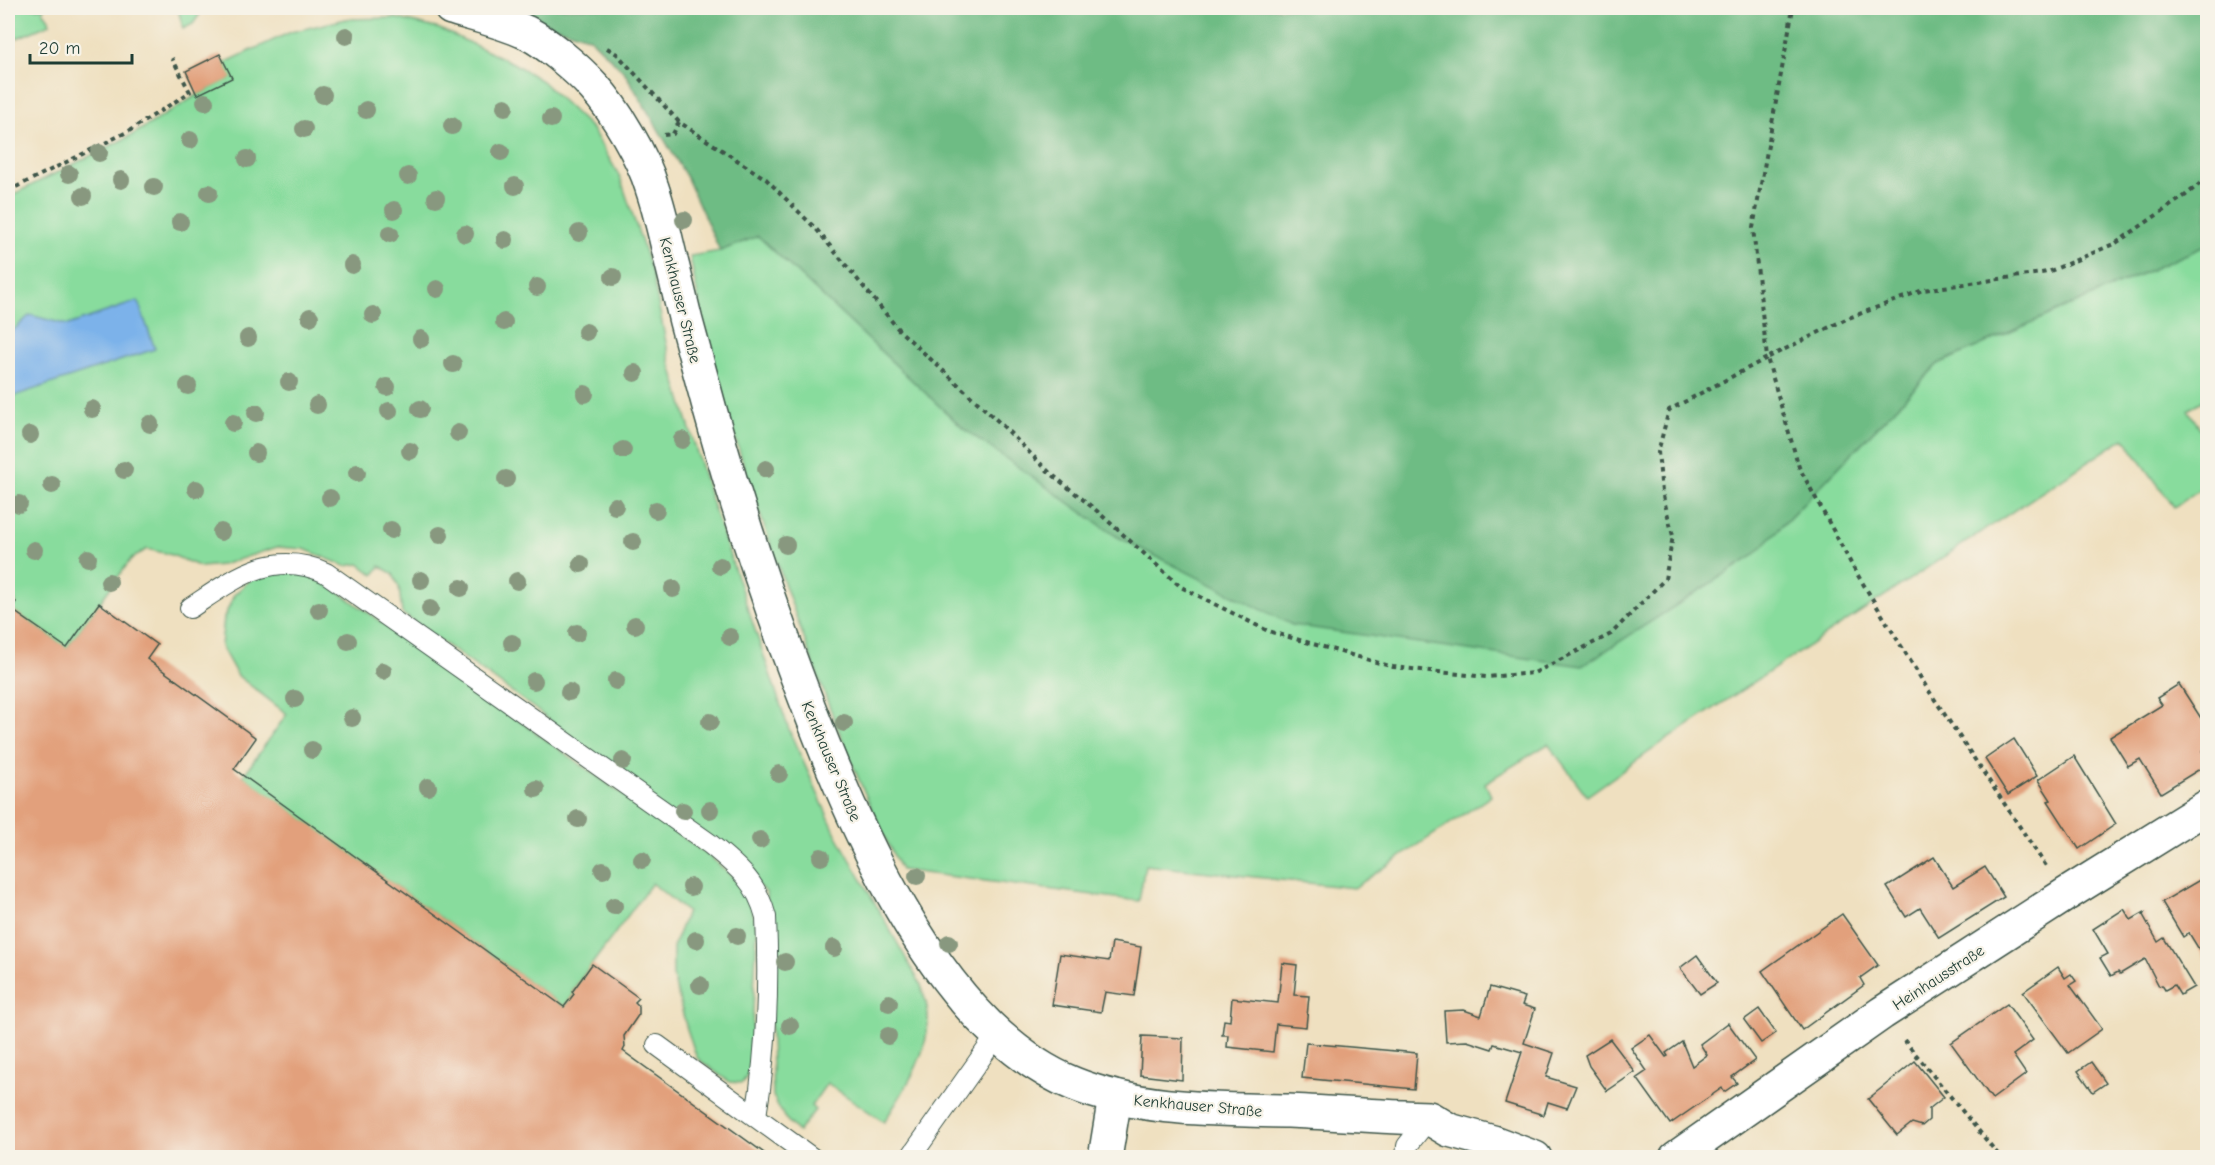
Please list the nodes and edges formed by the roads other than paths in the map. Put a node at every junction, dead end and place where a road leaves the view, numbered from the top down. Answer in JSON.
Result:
{"nodes":[{"id":1,"x":451,"y":8,"type":"edge"},
{"id":2,"x":190,"y":608,"type":"dead end"},
{"id":3,"x":2208,"y":806,"type":"edge"},
{"id":4,"x":997,"y":1035,"type":"junction"},
{"id":5,"x":657,"y":1045,"type":"dead end"},
{"id":6,"x":1115,"y":1097,"type":"junction"},
{"id":7,"x":756,"y":1116,"type":"junction"},
{"id":8,"x":1429,"y":1118,"type":"junction"},
{"id":9,"x":812,"y":1158,"type":"edge"},
{"id":10,"x":910,"y":1158,"type":"edge"},
{"id":11,"x":1105,"y":1158,"type":"edge"},
{"id":12,"x":1406,"y":1158,"type":"edge"},
{"id":13,"x":1535,"y":1158,"type":"edge"},
{"id":14,"x":1676,"y":1158,"type":"edge"}],
"edges":[{"from":1,"to":4,"type":"street","name":"Kenkhauser Straße"},
{"from":2,"to":7,"type":"lane"},
{"from":3,"to":14,"type":"street","name":"Heinhausstraße"},
{"from":4,"to":6,"type":"street","name":"Kenkhauser Straße"},
{"from":4,"to":10,"type":"lane"},
{"from":5,"to":7,"type":"lane"},
{"from":6,"to":8,"type":"street","name":"Kenkhauser Straße"},
{"from":6,"to":11,"type":"street"},
{"from":7,"to":9,"type":"lane"},
{"from":8,"to":12,"type":"lane"},
{"from":8,"to":13,"type":"street","name":"Kenkhauser Straße"}]}
